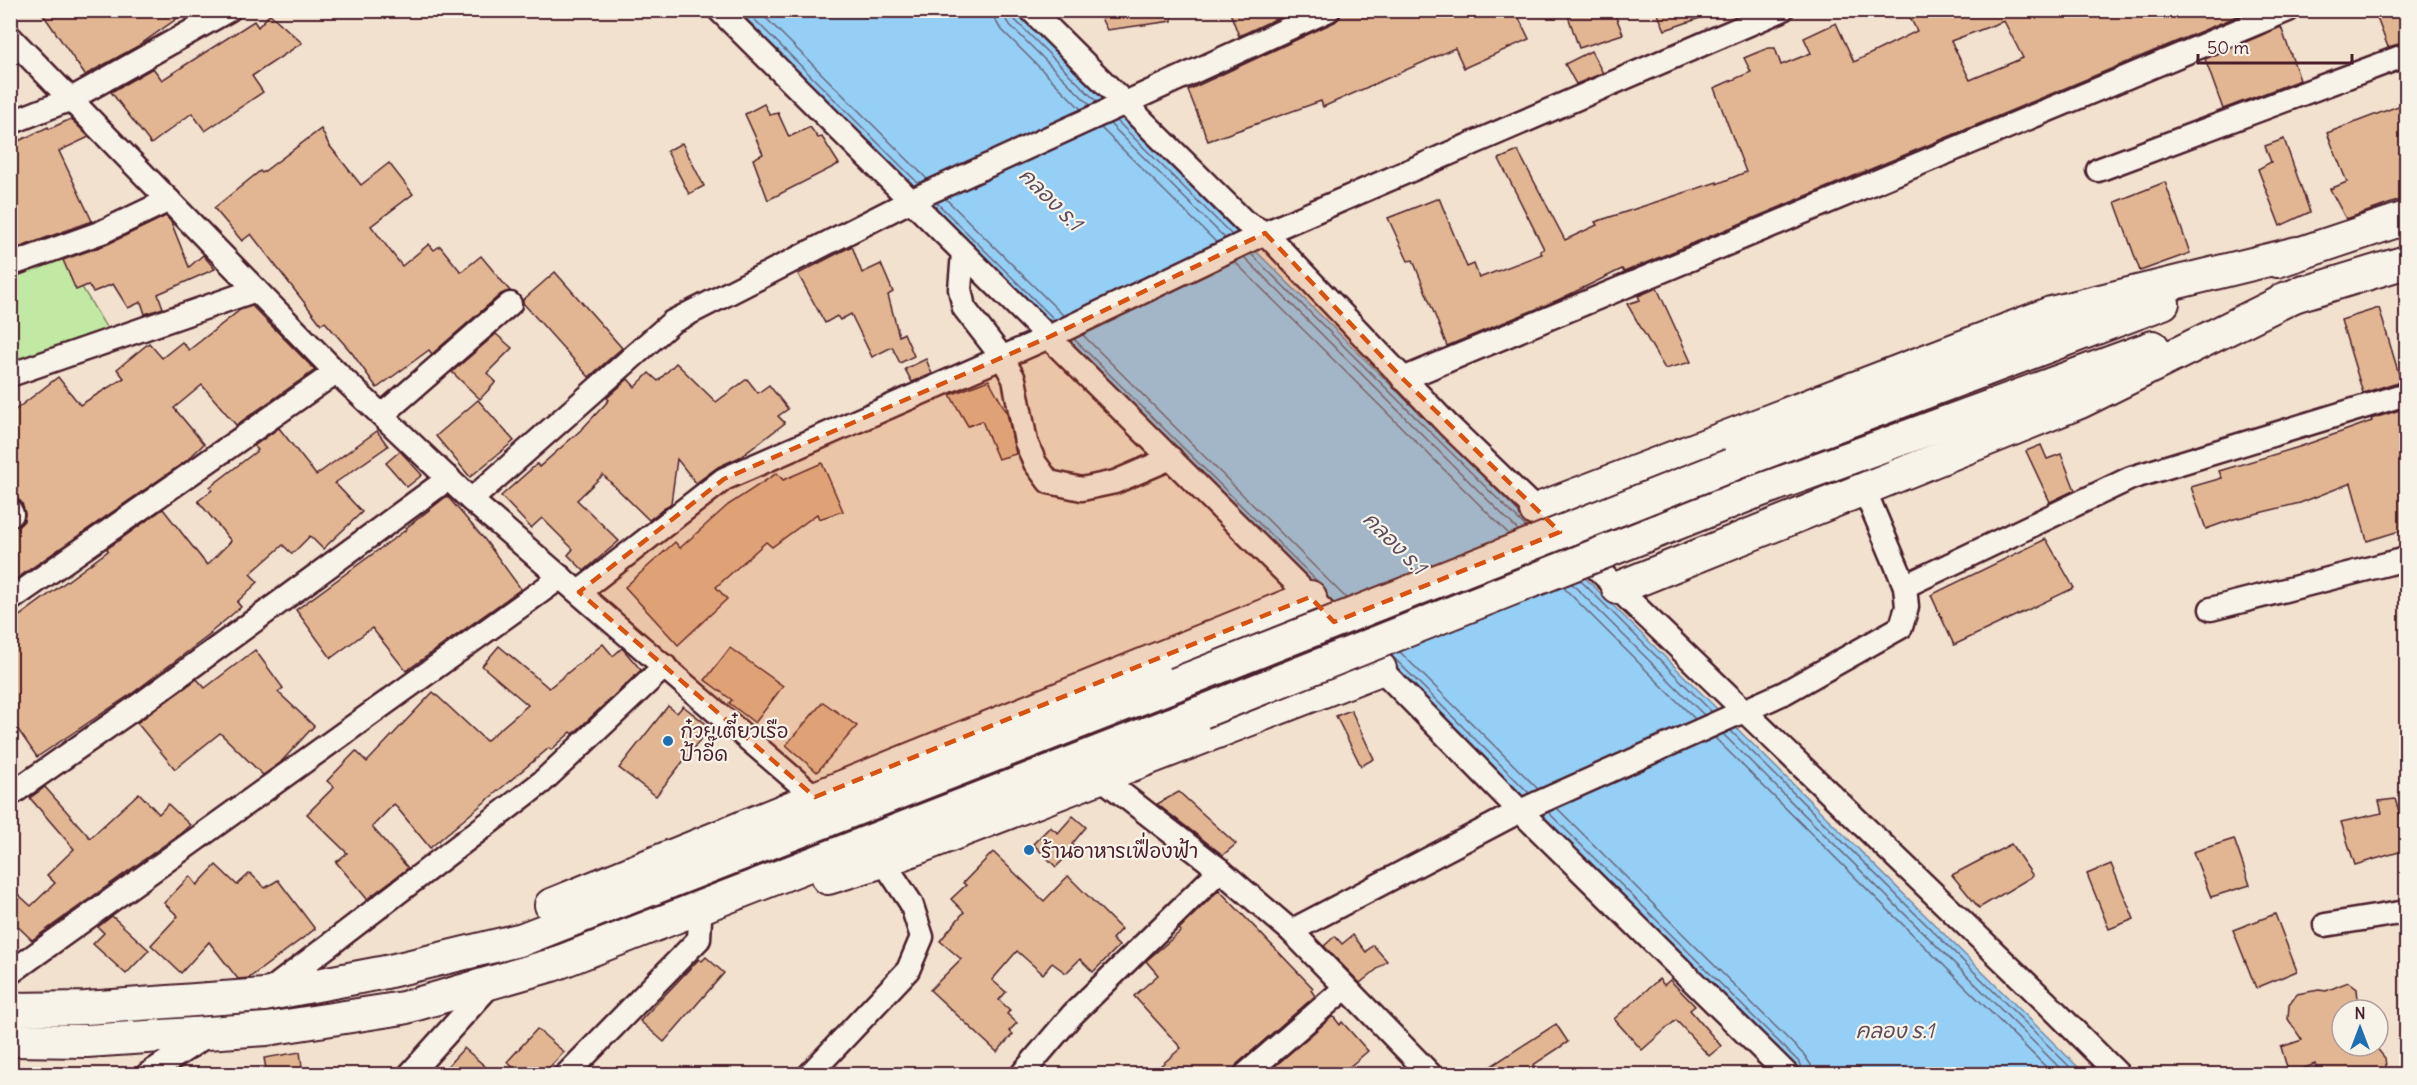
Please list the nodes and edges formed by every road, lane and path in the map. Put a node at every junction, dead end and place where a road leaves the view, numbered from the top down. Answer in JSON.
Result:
{"nodes":[{"id":1,"x":229,"y":10,"type":"edge"},
{"id":2,"x":719,"y":10,"type":"edge"},
{"id":3,"x":1031,"y":10,"type":"edge"},
{"id":4,"x":1329,"y":10,"type":"edge"},
{"id":5,"x":1782,"y":10,"type":"edge"},
{"id":6,"x":2288,"y":10,"type":"edge"},
{"id":7,"x":10,"y":37,"type":"edge"},
{"id":8,"x":2406,"y":55,"type":"edge"},
{"id":9,"x":71,"y":99,"type":"junction"},
{"id":10,"x":1116,"y":107,"type":"junction"},
{"id":11,"x":10,"y":123,"type":"edge"},
{"id":12,"x":2098,"y":170,"type":"dead end"},
{"id":13,"x":921,"y":196,"type":"junction"},
{"id":14,"x":169,"y":200,"type":"junction"},
{"id":15,"x":2406,"y":218,"type":"edge"},
{"id":16,"x":1265,"y":233,"type":"junction"},
{"id":17,"x":963,"y":253,"type":"junction"},
{"id":18,"x":2298,"y":253,"type":"junction"},
{"id":19,"x":2406,"y":262,"type":"edge"},
{"id":20,"x":10,"y":265,"type":"edge"},
{"id":21,"x":256,"y":290,"type":"junction"},
{"id":22,"x":2304,"y":291,"type":"junction"},
{"id":23,"x":510,"y":304,"type":"dead end"},
{"id":24,"x":1049,"y":337,"type":"junction"},
{"id":25,"x":1002,"y":357,"type":"junction"},
{"id":26,"x":336,"y":372,"type":"junction"},
{"id":27,"x":10,"y":375,"type":"edge"},
{"id":28,"x":1403,"y":379,"type":"junction"},
{"id":29,"x":2406,"y":394,"type":"edge"},
{"id":30,"x":382,"y":415,"type":"junction"},
{"id":31,"x":1171,"y":458,"type":"junction"},
{"id":32,"x":449,"y":478,"type":"junction"},
{"id":33,"x":1864,"y":489,"type":"junction"},
{"id":34,"x":471,"y":500,"type":"junction"},
{"id":35,"x":1536,"y":510,"type":"junction"},
{"id":36,"x":2406,"y":559,"type":"edge"},
{"id":37,"x":561,"y":578,"type":"junction"},
{"id":38,"x":1905,"y":586,"type":"junction"},
{"id":39,"x":1618,"y":588,"type":"junction"},
{"id":40,"x":579,"y":592,"type":"junction"},
{"id":41,"x":1310,"y":597,"type":"junction"},
{"id":42,"x":10,"y":600,"type":"edge"},
{"id":43,"x":2211,"y":609,"type":"dead end"},
{"id":44,"x":665,"y":666,"type":"junction"},
{"id":45,"x":1380,"y":669,"type":"junction"},
{"id":46,"x":1745,"y":711,"type":"junction"},
{"id":47,"x":1100,"y":777,"type":"junction"},
{"id":48,"x":10,"y":795,"type":"edge"},
{"id":49,"x":815,"y":797,"type":"junction"},
{"id":50,"x":1520,"y":811,"type":"junction"},
{"id":51,"x":884,"y":861,"type":"junction"},
{"id":52,"x":1220,"y":870,"type":"junction"},
{"id":53,"x":2406,"y":912,"type":"edge"},
{"id":54,"x":700,"y":919,"type":"junction"},
{"id":55,"x":2325,"y":925,"type":"dead end"},
{"id":56,"x":1290,"y":931,"type":"junction"},
{"id":57,"x":552,"y":965,"type":"junction"},
{"id":58,"x":386,"y":972,"type":"junction"},
{"id":59,"x":10,"y":973,"type":"edge"},
{"id":60,"x":493,"y":982,"type":"junction"},
{"id":61,"x":1345,"y":988,"type":"junction"},
{"id":62,"x":264,"y":995,"type":"junction"},
{"id":63,"x":10,"y":1009,"type":"edge"},
{"id":64,"x":211,"y":1033,"type":"junction"},
{"id":65,"x":10,"y":1040,"type":"edge"},
{"id":66,"x":148,"y":1074,"type":"edge"},
{"id":67,"x":410,"y":1074,"type":"edge"},
{"id":68,"x":567,"y":1074,"type":"edge"},
{"id":69,"x":810,"y":1074,"type":"edge"},
{"id":70,"x":1022,"y":1074,"type":"edge"},
{"id":71,"x":1246,"y":1074,"type":"edge"},
{"id":72,"x":1430,"y":1074,"type":"edge"},
{"id":73,"x":1787,"y":1074,"type":"edge"},
{"id":74,"x":2118,"y":1074,"type":"edge"}],
"edges":[{"from":1,"to":9,"type":"street"},
{"from":2,"to":13,"type":"street"},
{"from":3,"to":10,"type":"street"},
{"from":4,"to":10,"type":"street"},
{"from":5,"to":16,"type":"street"},
{"from":6,"to":28,"type":"street"},
{"from":7,"to":9,"type":"street"},
{"from":8,"to":12,"type":"street"},
{"from":9,"to":11,"type":"street"},
{"from":9,"to":14,"type":"street"},
{"from":10,"to":13,"type":"street"},
{"from":10,"to":16,"type":"street"},
{"from":13,"to":17,"type":"street"},
{"from":13,"to":34,"type":"street"},
{"from":14,"to":20,"type":"street"},
{"from":14,"to":21,"type":"street"},
{"from":15,"to":18,"type":"main road"},
{"from":16,"to":24,"type":"street"},
{"from":16,"to":28,"type":"street"},
{"from":17,"to":24,"type":"street"},
{"from":17,"to":25,"type":"street"},
{"from":18,"to":35,"type":"main road"},
{"from":18,"to":58,"type":"main road","bridge":true},
{"from":19,"to":22,"type":"main road"},
{"from":21,"to":26,"type":"street"},
{"from":21,"to":27,"type":"street"},
{"from":22,"to":33,"type":"main road"},
{"from":22,"to":57,"type":"main road","bridge":true},
{"from":23,"to":30,"type":"street"},
{"from":24,"to":25,"type":"street"},
{"from":24,"to":31,"type":"street"},
{"from":25,"to":31,"type":"street"},
{"from":25,"to":40,"type":"street"},
{"from":26,"to":30,"type":"street"},
{"from":26,"to":42,"type":"street"},
{"from":28,"to":35,"type":"street"},
{"from":29,"to":38,"type":"street"},
{"from":30,"to":32,"type":"street"},
{"from":31,"to":41,"type":"street"},
{"from":32,"to":34,"type":"street"},
{"from":32,"to":48,"type":"street"},
{"from":33,"to":38,"type":"street"},
{"from":33,"to":39,"type":"main road"},
{"from":34,"to":37,"type":"street"},
{"from":35,"to":39,"type":"street"},
{"from":36,"to":43,"type":"street"},
{"from":37,"to":40,"type":"street"},
{"from":37,"to":59,"type":"street"},
{"from":38,"to":46,"type":"street"},
{"from":39,"to":46,"type":"street"},
{"from":40,"to":44,"type":"street"},
{"from":41,"to":45,"type":"street"},
{"from":41,"to":49,"type":"main road"},
{"from":44,"to":49,"type":"street"},
{"from":44,"to":62,"type":"street"},
{"from":45,"to":47,"type":"main road"},
{"from":45,"to":50,"type":"street"},
{"from":46,"to":50,"type":"street"},
{"from":46,"to":74,"type":"street"},
{"from":47,"to":51,"type":"main road"},
{"from":47,"to":52,"type":"street"},
{"from":49,"to":58,"type":"main road"},
{"from":50,"to":56,"type":"street"},
{"from":50,"to":73,"type":"street"},
{"from":51,"to":54,"type":"main road"},
{"from":51,"to":69,"type":"street"},
{"from":52,"to":56,"type":"street"},
{"from":52,"to":70,"type":"street"},
{"from":53,"to":55,"type":"street"},
{"from":54,"to":57,"type":"main road"},
{"from":54,"to":68,"type":"street"},
{"from":56,"to":61,"type":"street"},
{"from":57,"to":60,"type":"main road"},
{"from":58,"to":62,"type":"main road"},
{"from":60,"to":64,"type":"main road"},
{"from":60,"to":67,"type":"street"},
{"from":61,"to":71,"type":"street"},
{"from":61,"to":72,"type":"street"},
{"from":62,"to":63,"type":"main road"},
{"from":64,"to":65,"type":"main road"},
{"from":64,"to":66,"type":"street"}]}
